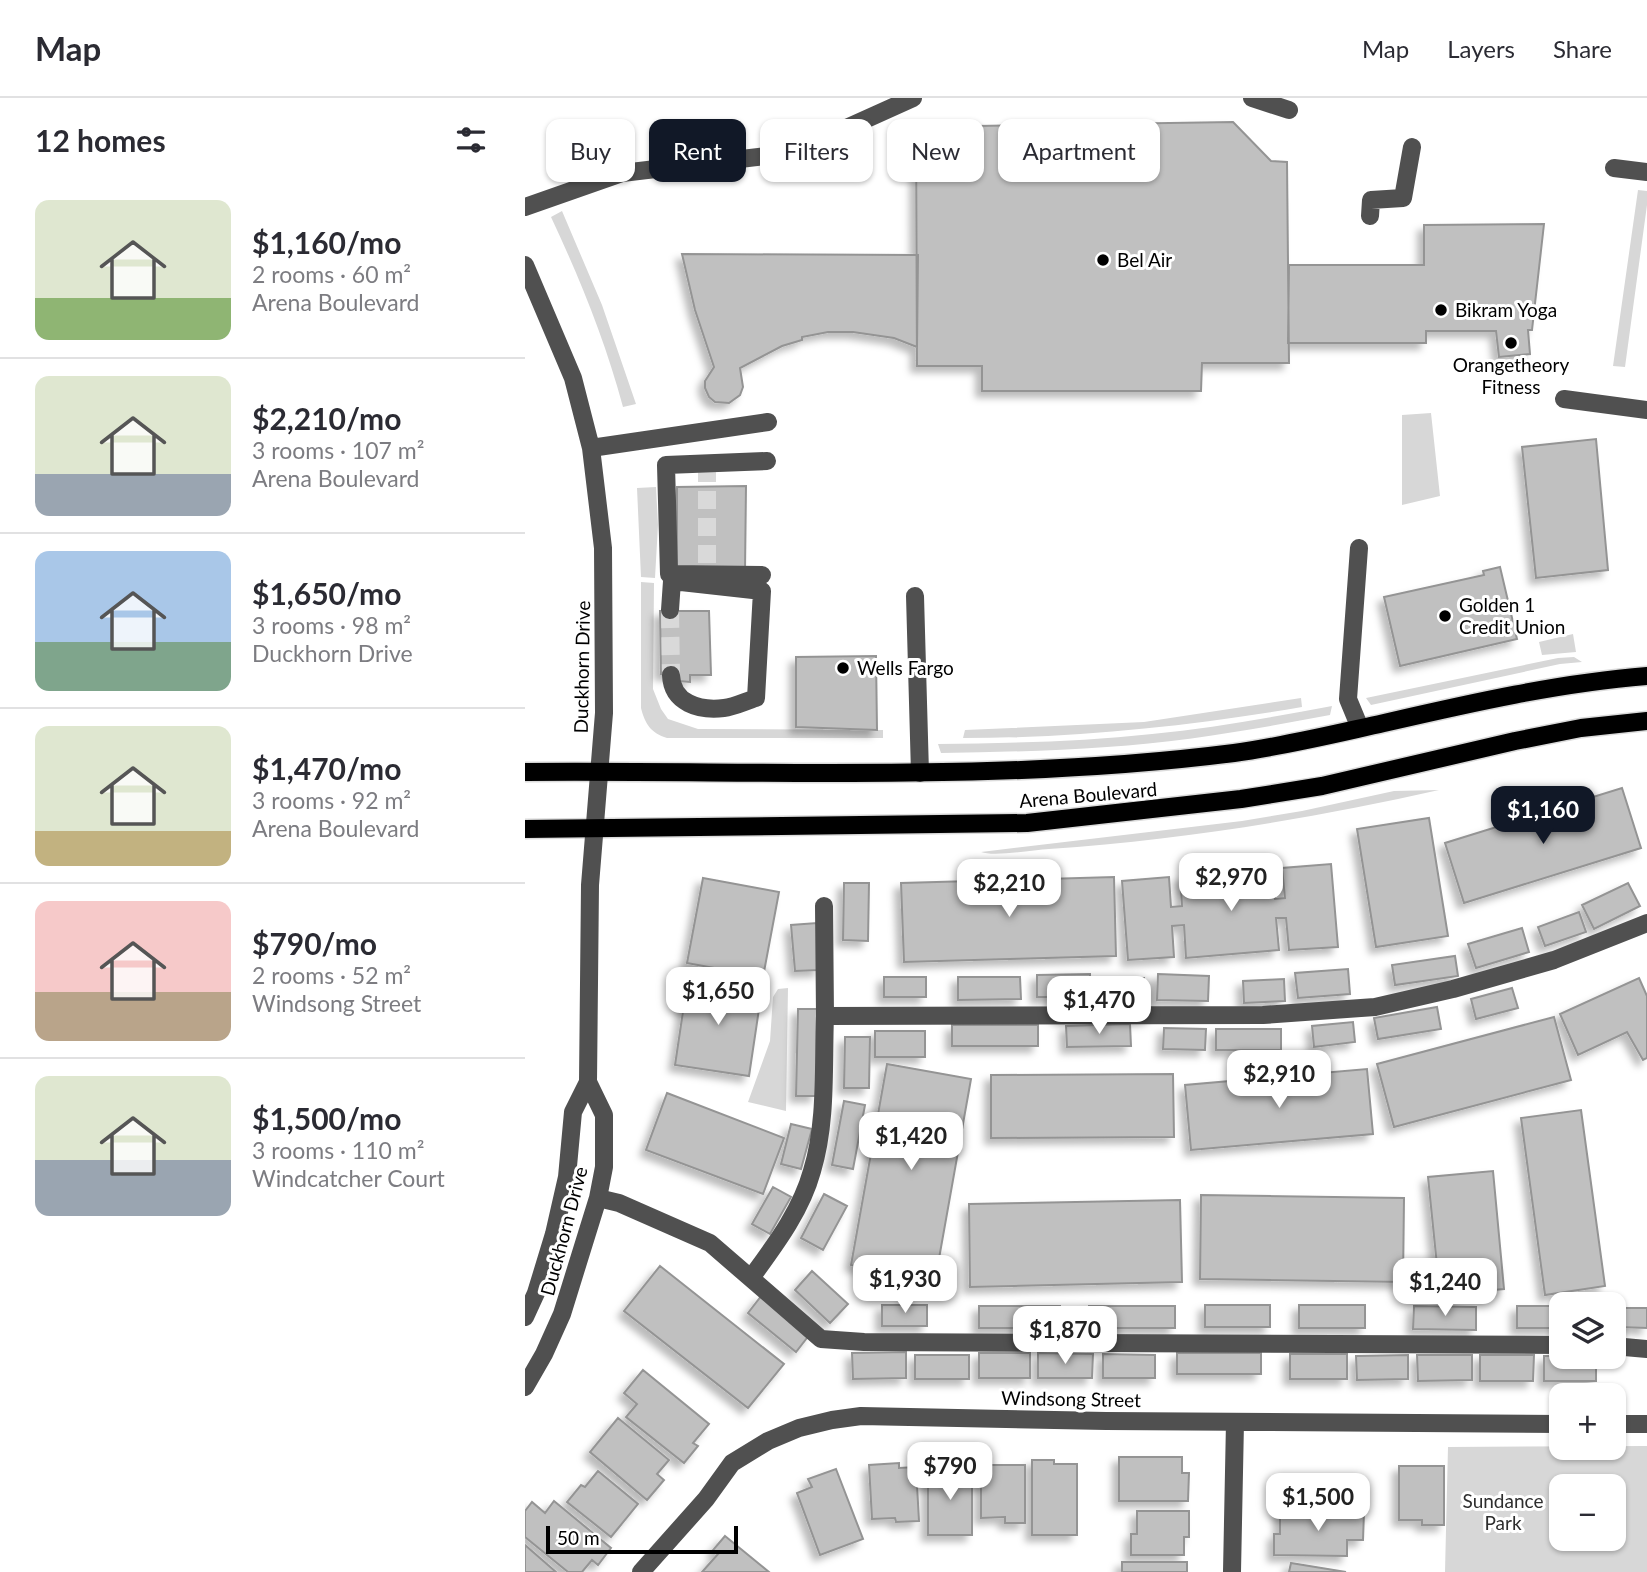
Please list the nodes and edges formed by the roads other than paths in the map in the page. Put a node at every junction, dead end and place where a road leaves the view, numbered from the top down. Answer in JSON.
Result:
{"nodes":[{"id":1,"x":913,"y":98,"type":"edge"},
{"id":2,"x":1252,"y":98,"type":"edge"},
{"id":3,"x":1289,"y":110,"type":"dead end"},
{"id":4,"x":1412,"y":147,"type":"dead end"},
{"id":5,"x":1614,"y":168,"type":"dead end"},
{"id":6,"x":1647,"y":172,"type":"edge"},
{"id":7,"x":525,"y":207,"type":"edge"},
{"id":8,"x":1370,"y":216,"type":"dead end"},
{"id":9,"x":525,"y":265,"type":"edge"},
{"id":10,"x":1564,"y":399,"type":"dead end"},
{"id":11,"x":1647,"y":410,"type":"edge"},
{"id":12,"x":768,"y":422,"type":"dead end"},
{"id":13,"x":591,"y":448,"type":"junction"},
{"id":14,"x":767,"y":461,"type":"dead end"},
{"id":15,"x":1359,"y":548,"type":"dead end"},
{"id":16,"x":762,"y":583,"type":"junction"},
{"id":17,"x":915,"y":596,"type":"dead end"},
{"id":18,"x":670,"y":610,"type":"tunnel mouth"},
{"id":19,"x":671,"y":675,"type":"tunnel mouth"},
{"id":20,"x":1647,"y":676,"type":"edge"},
{"id":21,"x":1647,"y":721,"type":"edge"},
{"id":22,"x":1360,"y":728,"type":"junction"},
{"id":23,"x":525,"y":772,"type":"edge"},
{"id":24,"x":599,"y":773,"type":"junction"},
{"id":25,"x":920,"y":773,"type":"junction"},
{"id":26,"x":525,"y":829,"type":"edge"},
{"id":27,"x":595,"y":829,"type":"junction"},
{"id":28,"x":824,"y":906,"type":"dead end"},
{"id":29,"x":1647,"y":923,"type":"edge"},
{"id":30,"x":825,"y":1016,"type":"junction"},
{"id":31,"x":588,"y":1082,"type":"junction"},
{"id":32,"x":598,"y":1198,"type":"junction"},
{"id":33,"x":751,"y":1278,"type":"junction"},
{"id":34,"x":525,"y":1317,"type":"edge"},
{"id":35,"x":1549,"y":1345,"type":"edge"},
{"id":36,"x":1626,"y":1347,"type":"edge"},
{"id":37,"x":1647,"y":1349,"type":"edge"},
{"id":38,"x":525,"y":1387,"type":"edge"},
{"id":39,"x":1235,"y":1422,"type":"junction"},
{"id":40,"x":1549,"y":1424,"type":"edge"},
{"id":41,"x":1626,"y":1424,"type":"edge"},
{"id":42,"x":1647,"y":1424,"type":"edge"},
{"id":43,"x":641,"y":1572,"type":"edge"},
{"id":44,"x":1232,"y":1572,"type":"edge"}],
"edges":[{"from":1,"to":7,"type":"street"},
{"from":2,"to":3,"type":"street"},
{"from":4,"to":8,"type":"street"},
{"from":5,"to":6,"type":"street"},
{"from":9,"to":13,"type":"street","name":"Duckhorn Drive"},
{"from":10,"to":11,"type":"street"},
{"from":12,"to":13,"type":"street"},
{"from":13,"to":24,"type":"street","name":"Duckhorn Drive"},
{"from":14,"to":16,"type":"street"},
{"from":15,"to":22,"type":"street"},
{"from":16,"to":18,"type":"street"},
{"from":16,"to":19,"type":"street"},
{"from":17,"to":25,"type":"street"},
{"from":20,"to":22,"type":"main road","name":"Arena Boulevard"},
{"from":21,"to":27,"type":"main road","name":"Arena Boulevard"},
{"from":22,"to":25,"type":"main road","name":"Arena Boulevard"},
{"from":23,"to":24,"type":"main road","name":"Arena Boulevard"},
{"from":24,"to":25,"type":"main road","name":"Arena Boulevard"},
{"from":24,"to":27,"type":"street","name":"Duckhorn Drive"},
{"from":26,"to":27,"type":"main road","name":"Arena Boulevard"},
{"from":27,"to":31,"type":"street","name":"Duckhorn Drive"},
{"from":28,"to":30,"type":"street"},
{"from":29,"to":30,"type":"street"},
{"from":30,"to":33,"type":"street"},
{"from":31,"to":32,"type":"street","name":"Duckhorn Drive"},
{"from":31,"to":34,"type":"street","name":"Duckhorn Drive"},
{"from":32,"to":33,"type":"street"},
{"from":32,"to":38,"type":"street","name":"Duckhorn Drive"},
{"from":33,"to":35,"type":"street"},
{"from":36,"to":37,"type":"street"},
{"from":39,"to":40,"type":"street","name":"Windsong Street"},
{"from":39,"to":43,"type":"street","name":"Windsong Street"},
{"from":39,"to":44,"type":"street"},
{"from":41,"to":42,"type":"street"}]}
